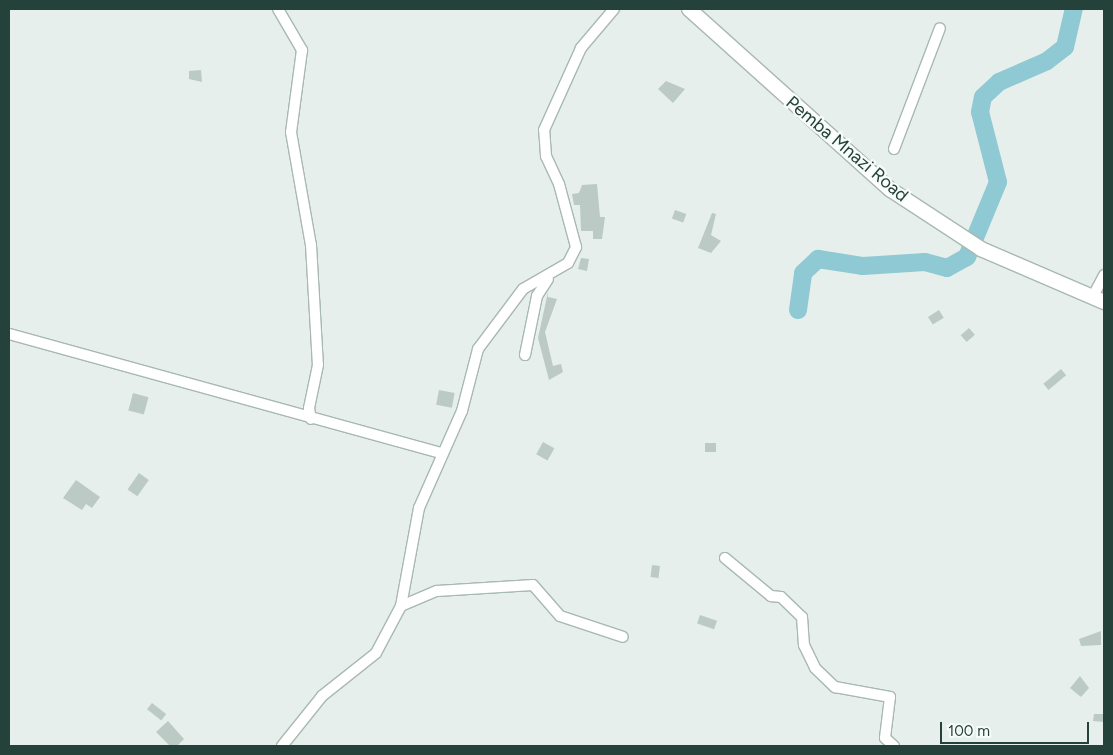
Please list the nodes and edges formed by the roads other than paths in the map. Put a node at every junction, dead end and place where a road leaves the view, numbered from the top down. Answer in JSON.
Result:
{"nodes":[{"id":1,"x":278,"y":9,"type":"edge"},
{"id":2,"x":614,"y":9,"type":"edge"},
{"id":3,"x":689,"y":9,"type":"edge"},
{"id":4,"x":940,"y":28,"type":"dead end"},
{"id":5,"x":894,"y":150,"type":"dead end"},
{"id":6,"x":1104,"y":275,"type":"edge"},
{"id":7,"x":549,"y":278,"type":"junction"},
{"id":8,"x":1098,"y":300,"type":"edge"},
{"id":9,"x":9,"y":334,"type":"edge"},
{"id":10,"x":525,"y":355,"type":"dead end"},
{"id":11,"x":311,"y":419,"type":"junction"},
{"id":12,"x":442,"y":453,"type":"junction"},
{"id":13,"x":724,"y":558,"type":"dead end"},
{"id":14,"x":401,"y":606,"type":"junction"},
{"id":15,"x":623,"y":637,"type":"dead end"},
{"id":16,"x":282,"y":746,"type":"edge"},
{"id":17,"x":894,"y":746,"type":"edge"}],
"edges":[{"from":1,"to":11,"type":"street"},
{"from":2,"to":7,"type":"street"},
{"from":3,"to":8,"type":"main road","name":"Pemba Mnazi Road"},
{"from":4,"to":5,"type":"street"},
{"from":6,"to":8,"type":"street"},
{"from":7,"to":10,"type":"street"},
{"from":7,"to":12,"type":"street"},
{"from":9,"to":11,"type":"street"},
{"from":11,"to":12,"type":"street"},
{"from":12,"to":14,"type":"street"},
{"from":13,"to":17,"type":"street"},
{"from":14,"to":15,"type":"street"},
{"from":14,"to":16,"type":"street"}]}
